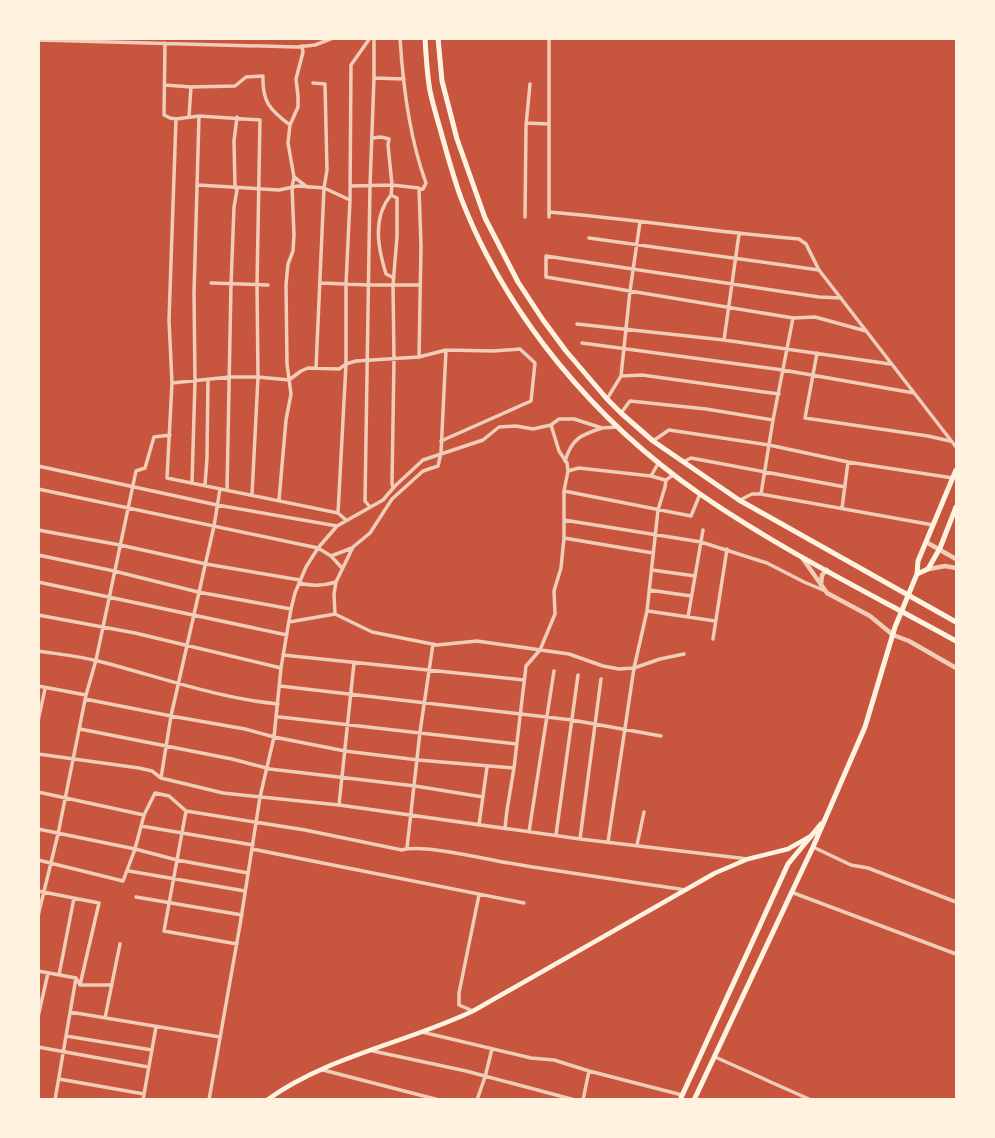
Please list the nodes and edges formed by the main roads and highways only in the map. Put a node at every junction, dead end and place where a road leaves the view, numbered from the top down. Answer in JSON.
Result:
{"nodes":[{"id":1,"x":425,"y":38,"type":"edge"},
{"id":2,"x":438,"y":38,"type":"edge"},
{"id":3,"x":957,"y":470,"type":"edge"},
{"id":4,"x":957,"y":507,"type":"edge"},
{"id":5,"x":917,"y":574,"type":"junction"},
{"id":6,"x":957,"y":622,"type":"edge"},
{"id":7,"x":957,"y":641,"type":"edge"},
{"id":8,"x":827,"y":816,"type":"junction"},
{"id":9,"x":811,"y":835,"type":"junction"},
{"id":10,"x":681,"y":1097,"type":"edge"},
{"id":11,"x":267,"y":1100,"type":"edge"},
{"id":12,"x":694,"y":1100,"type":"edge"}],
"edges":[{"from":1,"to":7,"type":"main road"},
{"from":2,"to":6,"type":"main road"},
{"from":3,"to":5,"type":"main road"},
{"from":4,"to":5,"type":"main road"},
{"from":5,"to":8,"type":"main road"},
{"from":8,"to":9,"type":"main road"},
{"from":8,"to":12,"type":"main road"},
{"from":9,"to":10,"type":"main road"},
{"from":9,"to":11,"type":"main road"}]}
